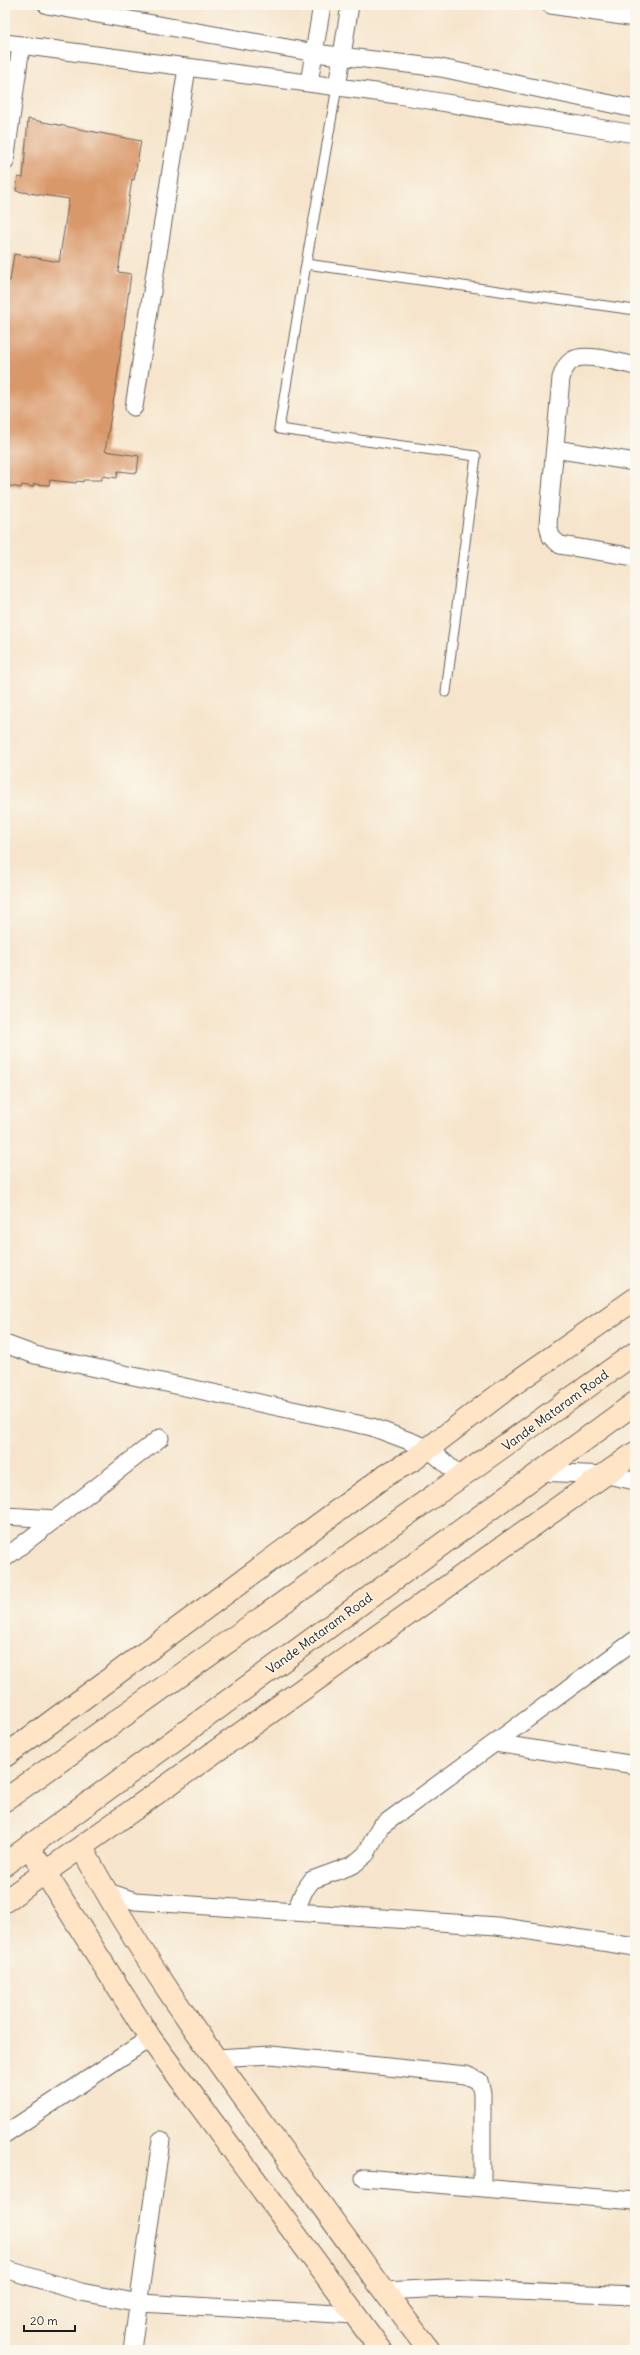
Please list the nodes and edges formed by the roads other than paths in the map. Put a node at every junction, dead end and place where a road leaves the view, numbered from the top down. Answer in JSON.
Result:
{"nodes":[{"id":1,"x":47,"y":5,"type":"edge"},
{"id":2,"x":322,"y":5,"type":"edge"},
{"id":3,"x":350,"y":5,"type":"edge"},
{"id":4,"x":551,"y":5,"type":"edge"},
{"id":5,"x":635,"y":18,"type":"edge"},
{"id":6,"x":13,"y":44,"type":"edge"},
{"id":7,"x":315,"y":53,"type":"junction"},
{"id":8,"x":343,"y":55,"type":"junction"},
{"id":9,"x":187,"y":68,"type":"junction"},
{"id":10,"x":309,"y":83,"type":"junction"},
{"id":11,"x":337,"y":88,"type":"junction"},
{"id":12,"x":635,"y":109,"type":"edge"},
{"id":13,"x":635,"y":134,"type":"edge"},
{"id":14,"x":5,"y":162,"type":"edge"},
{"id":15,"x":306,"y":264,"type":"junction"},
{"id":16,"x":635,"y":310,"type":"edge"},
{"id":17,"x":635,"y":366,"type":"edge"},
{"id":18,"x":134,"y":407,"type":"dead end"},
{"id":19,"x":555,"y":449,"type":"junction"},
{"id":20,"x":635,"y":462,"type":"edge"},
{"id":21,"x":635,"y":557,"type":"edge"},
{"id":22,"x":446,"y":692,"type":"dead end"},
{"id":23,"x":635,"y":1299,"type":"edge"},
{"id":24,"x":5,"y":1345,"type":"edge"},
{"id":25,"x":635,"y":1353,"type":"edge"},
{"id":26,"x":635,"y":1403,"type":"edge"},
{"id":27,"x":160,"y":1438,"type":"dead end"},
{"id":28,"x":428,"y":1448,"type":"junction"},
{"id":29,"x":635,"y":1453,"type":"edge"},
{"id":30,"x":538,"y":1472,"type":"junction"},
{"id":31,"x":607,"y":1475,"type":"junction"},
{"id":32,"x":461,"y":1477,"type":"junction"},
{"id":33,"x":635,"y":1481,"type":"edge"},
{"id":34,"x":5,"y":1516,"type":"edge"},
{"id":35,"x":57,"y":1519,"type":"junction"},
{"id":36,"x":5,"y":1558,"type":"edge"},
{"id":37,"x":635,"y":1640,"type":"edge"},
{"id":38,"x":495,"y":1743,"type":"junction"},
{"id":39,"x":5,"y":1756,"type":"edge"},
{"id":40,"x":635,"y":1765,"type":"edge"},
{"id":41,"x":5,"y":1800,"type":"edge"},
{"id":42,"x":29,"y":1848,"type":"junction"},
{"id":43,"x":82,"y":1848,"type":"junction"},
{"id":44,"x":5,"y":1864,"type":"edge"},
{"id":45,"x":45,"y":1873,"type":"junction"},
{"id":46,"x":105,"y":1892,"type":"junction"},
{"id":47,"x":5,"y":1901,"type":"edge"},
{"id":48,"x":294,"y":1912,"type":"junction"},
{"id":49,"x":635,"y":1948,"type":"edge"},
{"id":50,"x":150,"y":2038,"type":"junction"},
{"id":51,"x":214,"y":2058,"type":"junction"},
{"id":52,"x":5,"y":2134,"type":"edge"},
{"id":53,"x":161,"y":2140,"type":"dead end"},
{"id":54,"x":364,"y":2178,"type":"dead end"},
{"id":55,"x":482,"y":2188,"type":"junction"},
{"id":56,"x":635,"y":2201,"type":"edge"},
{"id":57,"x":5,"y":2269,"type":"edge"},
{"id":58,"x":383,"y":2291,"type":"junction"},
{"id":59,"x":635,"y":2296,"type":"edge"},
{"id":60,"x":140,"y":2303,"type":"junction"},
{"id":61,"x":355,"y":2315,"type":"junction"},
{"id":62,"x":132,"y":2350,"type":"edge"},
{"id":63,"x":381,"y":2350,"type":"edge"},
{"id":64,"x":429,"y":2350,"type":"edge"}],
"edges":[{"from":1,"to":7,"type":"street"},
{"from":2,"to":7,"type":"street"},
{"from":3,"to":8,"type":"street"},
{"from":4,"to":5,"type":"street"},
{"from":6,"to":9,"type":"street"},
{"from":6,"to":14,"type":"street"},
{"from":7,"to":8,"type":"street"},
{"from":7,"to":10,"type":"street"},
{"from":8,"to":11,"type":"street"},
{"from":8,"to":12,"type":"street"},
{"from":9,"to":10,"type":"street"},
{"from":9,"to":18,"type":"street"},
{"from":10,"to":11,"type":"street"},
{"from":11,"to":13,"type":"street"},
{"from":11,"to":15,"type":"lane"},
{"from":15,"to":16,"type":"lane"},
{"from":15,"to":22,"type":"lane"},
{"from":17,"to":19,"type":"street"},
{"from":19,"to":20,"type":"street"},
{"from":19,"to":21,"type":"street"},
{"from":23,"to":28,"type":"street"},
{"from":24,"to":28,"type":"street"},
{"from":25,"to":32,"type":"street","name":"Vande Mataram Road"},
{"from":26,"to":30,"type":"street","name":"Vande Mataram Road"},
{"from":27,"to":35,"type":"street"},
{"from":28,"to":32,"type":"street"},
{"from":28,"to":39,"type":"street"},
{"from":29,"to":31,"type":"street"},
{"from":30,"to":31,"type":"street"},
{"from":30,"to":42,"type":"street","name":"Vande Mataram Road"},
{"from":31,"to":33,"type":"street"},
{"from":31,"to":43,"type":"street"},
{"from":32,"to":41,"type":"street","name":"Vande Mataram Road"},
{"from":34,"to":35,"type":"street"},
{"from":35,"to":36,"type":"street"},
{"from":37,"to":38,"type":"street"},
{"from":38,"to":40,"type":"street"},
{"from":38,"to":48,"type":"street"},
{"from":42,"to":44,"type":"street","name":"Vande Mataram Road"},
{"from":42,"to":45,"type":"street"},
{"from":43,"to":45,"type":"street"},
{"from":43,"to":46,"type":"street"},
{"from":45,"to":47,"type":"street"},
{"from":45,"to":50,"type":"street"},
{"from":46,"to":48,"type":"street"},
{"from":46,"to":51,"type":"street"},
{"from":48,"to":49,"type":"street"},
{"from":50,"to":52,"type":"street"},
{"from":50,"to":61,"type":"street"},
{"from":51,"to":55,"type":"street"},
{"from":51,"to":58,"type":"street"},
{"from":53,"to":60,"type":"street"},
{"from":54,"to":55,"type":"street"},
{"from":55,"to":56,"type":"street"},
{"from":57,"to":60,"type":"street"},
{"from":58,"to":59,"type":"street"},
{"from":58,"to":64,"type":"street"},
{"from":60,"to":61,"type":"street"},
{"from":60,"to":62,"type":"street"},
{"from":61,"to":63,"type":"street"}]}
